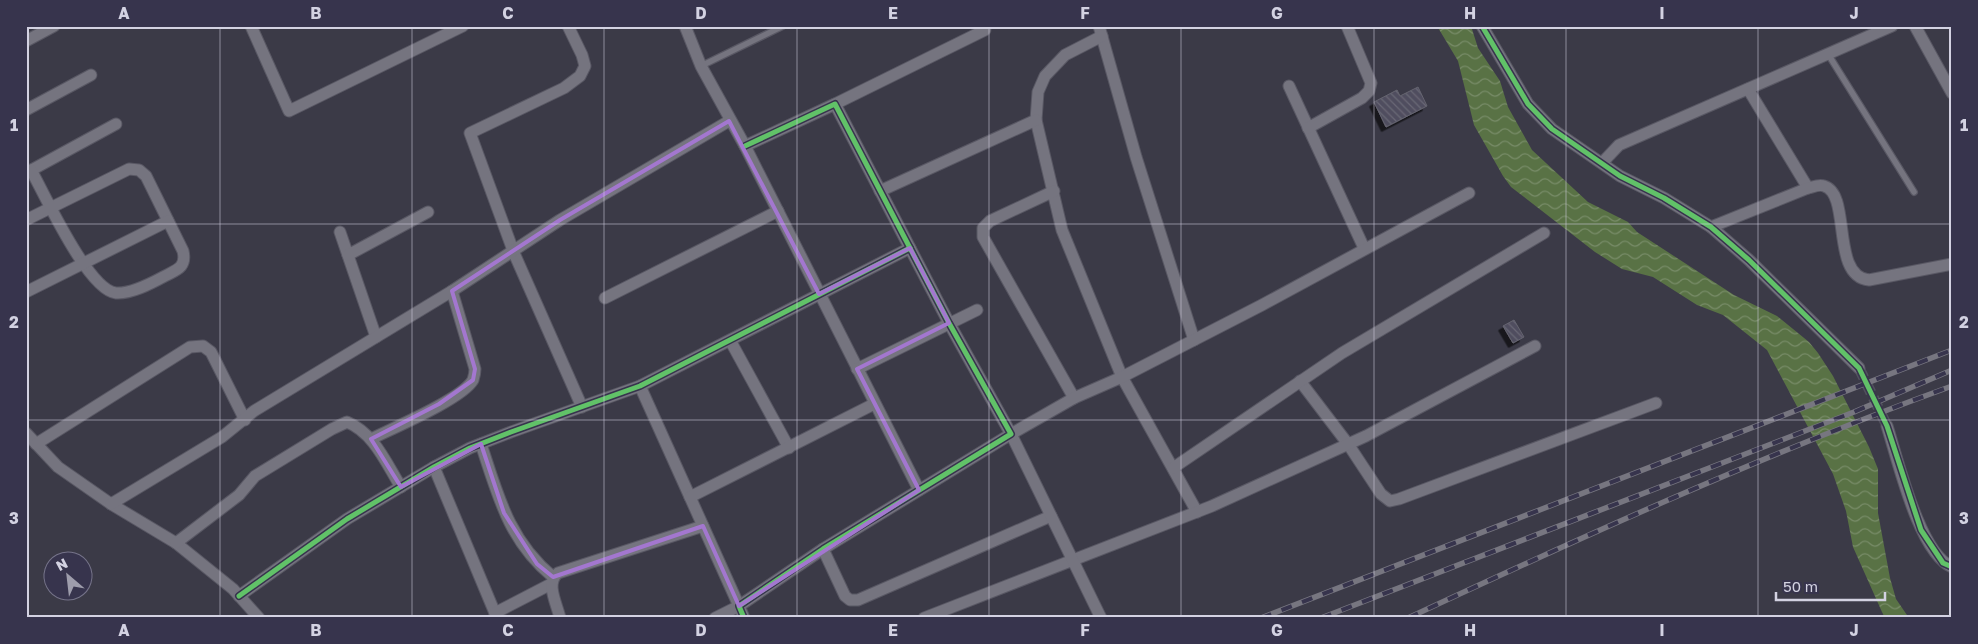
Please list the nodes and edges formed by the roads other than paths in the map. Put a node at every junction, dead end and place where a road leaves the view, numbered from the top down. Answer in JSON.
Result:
{"nodes":[{"id":1,"x":54,"y":26,"type":"edge"},
{"id":2,"x":252,"y":26,"type":"edge"},
{"id":3,"x":463,"y":26,"type":"edge"},
{"id":4,"x":568,"y":26,"type":"edge"},
{"id":5,"x":685,"y":26,"type":"edge"},
{"id":6,"x":783,"y":26,"type":"edge"},
{"id":7,"x":1347,"y":26,"type":"edge"},
{"id":8,"x":1482,"y":26,"type":"edge"},
{"id":9,"x":1892,"y":26,"type":"edge"},
{"id":10,"x":1915,"y":26,"type":"edge"},
{"id":11,"x":985,"y":30,"type":"dead end"},
{"id":12,"x":1100,"y":31,"type":"edge"},
{"id":13,"x":26,"y":41,"type":"edge"},
{"id":14,"x":1828,"y":54,"type":"junction"},
{"id":15,"x":701,"y":66,"type":"junction"},
{"id":16,"x":90,"y":75,"type":"dead end"},
{"id":17,"x":1289,"y":86,"type":"dead end"},
{"id":18,"x":1748,"y":88,"type":"junction"},
{"id":19,"x":1952,"y":93,"type":"edge"},
{"id":20,"x":835,"y":104,"type":"junction"},
{"id":21,"x":26,"y":110,"type":"edge"},
{"id":22,"x":1036,"y":120,"type":"junction"},
{"id":23,"x":729,"y":122,"type":"junction"},
{"id":24,"x":116,"y":124,"type":"dead end"},
{"id":25,"x":1308,"y":128,"type":"junction"},
{"id":26,"x":745,"y":146,"type":"junction"},
{"id":27,"x":1602,"y":163,"type":"junction"},
{"id":28,"x":29,"y":171,"type":"edge"},
{"id":29,"x":1808,"y":188,"type":"junction"},
{"id":30,"x":880,"y":191,"type":"junction"},
{"id":31,"x":1054,"y":191,"type":"junction"},
{"id":32,"x":1469,"y":192,"type":"dead end"},
{"id":33,"x":1914,"y":192,"type":"dead end"},
{"id":34,"x":51,"y":208,"type":"junction"},
{"id":35,"x":778,"y":211,"type":"junction"},
{"id":36,"x":428,"y":212,"type":"dead end"},
{"id":37,"x":26,"y":220,"type":"edge"},
{"id":38,"x":168,"y":221,"type":"junction"},
{"id":39,"x":1710,"y":228,"type":"junction"},
{"id":40,"x":340,"y":232,"type":"dead end"},
{"id":41,"x":1544,"y":233,"type":"dead end"},
{"id":42,"x":910,"y":248,"type":"junction"},
{"id":43,"x":1364,"y":248,"type":"junction"},
{"id":44,"x":514,"y":253,"type":"junction"},
{"id":45,"x":348,"y":255,"type":"junction"},
{"id":46,"x":82,"y":264,"type":"junction"},
{"id":47,"x":1952,"y":264,"type":"edge"},
{"id":48,"x":452,"y":291,"type":"junction"},
{"id":49,"x":26,"y":292,"type":"edge"},
{"id":50,"x":819,"y":294,"type":"junction"},
{"id":51,"x":605,"y":298,"type":"dead end"},
{"id":52,"x":977,"y":310,"type":"dead end"},
{"id":53,"x":949,"y":323,"type":"junction"},
{"id":54,"x":376,"y":337,"type":"junction"},
{"id":55,"x":1194,"y":340,"type":"junction"},
{"id":56,"x":731,"y":342,"type":"junction"},
{"id":57,"x":1535,"y":346,"type":"dead end"},
{"id":58,"x":1859,"y":368,"type":"tunnel mouth"},
{"id":59,"x":857,"y":369,"type":"junction"},
{"id":60,"x":1122,"y":377,"type":"junction"},
{"id":61,"x":1300,"y":381,"type":"junction"},
{"id":62,"x":640,"y":386,"type":"junction"},
{"id":63,"x":1074,"y":398,"type":"junction"},
{"id":64,"x":1656,"y":403,"type":"dead end"},
{"id":65,"x":874,"y":404,"type":"junction"},
{"id":66,"x":582,"y":407,"type":"junction"},
{"id":67,"x":245,"y":420,"type":"junction"},
{"id":68,"x":1887,"y":426,"type":"tunnel mouth"},
{"id":69,"x":26,"y":433,"type":"edge"},
{"id":70,"x":1011,"y":434,"type":"junction"},
{"id":71,"x":371,"y":439,"type":"junction"},
{"id":72,"x":36,"y":444,"type":"junction"},
{"id":73,"x":481,"y":444,"type":"junction"},
{"id":74,"x":1348,"y":444,"type":"junction"},
{"id":75,"x":789,"y":448,"type":"junction"},
{"id":76,"x":434,"y":467,"type":"junction"},
{"id":77,"x":1173,"y":468,"type":"junction"},
{"id":78,"x":400,"y":486,"type":"junction"},
{"id":79,"x":919,"y":490,"type":"junction"},
{"id":80,"x":690,"y":497,"type":"junction"},
{"id":81,"x":111,"y":504,"type":"junction"},
{"id":82,"x":1197,"y":512,"type":"junction"},
{"id":83,"x":1051,"y":516,"type":"junction"},
{"id":84,"x":703,"y":526,"type":"junction"},
{"id":85,"x":176,"y":543,"type":"junction"},
{"id":86,"x":823,"y":549,"type":"junction"},
{"id":87,"x":1072,"y":559,"type":"junction"},
{"id":88,"x":1952,"y":567,"type":"edge"},
{"id":89,"x":552,"y":581,"type":"junction"},
{"id":90,"x":239,"y":596,"type":"junction"},
{"id":91,"x":739,"y":606,"type":"junction"},
{"id":92,"x":496,"y":615,"type":"edge"},
{"id":93,"x":258,"y":618,"type":"edge"},
{"id":94,"x":560,"y":618,"type":"edge"},
{"id":95,"x":715,"y":618,"type":"edge"},
{"id":96,"x":744,"y":618,"type":"edge"},
{"id":97,"x":924,"y":618,"type":"edge"},
{"id":98,"x":1101,"y":618,"type":"edge"}],
"edges":[{"from":1,"to":13,"type":"street"},
{"from":2,"to":3,"type":"street"},
{"from":4,"to":44,"type":"street"},
{"from":5,"to":15,"type":"street"},
{"from":6,"to":15,"type":"lane"},
{"from":7,"to":25,"type":"street"},
{"from":8,"to":27,"type":"street"},
{"from":9,"to":14,"type":"street"},
{"from":10,"to":19,"type":"street"},
{"from":11,"to":20,"type":"street"},
{"from":12,"to":22,"type":"street"},
{"from":12,"to":55,"type":"street"},
{"from":14,"to":18,"type":"street"},
{"from":14,"to":33,"type":"lane"},
{"from":15,"to":23,"type":"street"},
{"from":16,"to":21,"type":"street"},
{"from":17,"to":25,"type":"street"},
{"from":18,"to":27,"type":"street"},
{"from":18,"to":29,"type":"street"},
{"from":20,"to":26,"type":"street"},
{"from":20,"to":30,"type":"street"},
{"from":22,"to":30,"type":"street"},
{"from":22,"to":31,"type":"street"},
{"from":23,"to":26,"type":"street"},
{"from":23,"to":44,"type":"street"},
{"from":24,"to":28,"type":"street"},
{"from":25,"to":43,"type":"street"},
{"from":26,"to":35,"type":"street"},
{"from":27,"to":39,"type":"street"},
{"from":28,"to":34,"type":"street"},
{"from":29,"to":39,"type":"street"},
{"from":29,"to":47,"type":"street"},
{"from":30,"to":42,"type":"street"},
{"from":31,"to":60,"type":"street"},
{"from":31,"to":63,"type":"street"},
{"from":32,"to":43,"type":"street"},
{"from":34,"to":37,"type":"street"},
{"from":34,"to":38,"type":"street"},
{"from":34,"to":46,"type":"street"},
{"from":35,"to":50,"type":"street"},
{"from":35,"to":51,"type":"street"},
{"from":36,"to":45,"type":"street"},
{"from":38,"to":46,"type":"street"},
{"from":38,"to":46,"type":"street"},
{"from":39,"to":58,"type":"street"},
{"from":40,"to":45,"type":"street"},
{"from":41,"to":61,"type":"street"},
{"from":42,"to":50,"type":"street"},
{"from":42,"to":53,"type":"street"},
{"from":43,"to":55,"type":"street"},
{"from":44,"to":48,"type":"street"},
{"from":44,"to":66,"type":"street"},
{"from":45,"to":54,"type":"street"},
{"from":46,"to":49,"type":"street"},
{"from":48,"to":54,"type":"street"},
{"from":48,"to":71,"type":"street"},
{"from":50,"to":56,"type":"street"},
{"from":50,"to":59,"type":"street"},
{"from":52,"to":53,"type":"street"},
{"from":53,"to":59,"type":"street"},
{"from":53,"to":70,"type":"street"},
{"from":54,"to":67,"type":"street"},
{"from":55,"to":60,"type":"street"},
{"from":56,"to":62,"type":"street"},
{"from":56,"to":75,"type":"street"},
{"from":57,"to":74,"type":"street"},
{"from":59,"to":65,"type":"street"},
{"from":60,"to":63,"type":"street"},
{"from":60,"to":77,"type":"street"},
{"from":61,"to":74,"type":"street"},
{"from":61,"to":77,"type":"street"},
{"from":62,"to":66,"type":"street"},
{"from":62,"to":80,"type":"street"},
{"from":63,"to":70,"type":"street"},
{"from":64,"to":74,"type":"street"},
{"from":65,"to":75,"type":"street"},
{"from":65,"to":79,"type":"street"},
{"from":66,"to":73,"type":"street"},
{"from":67,"to":72,"type":"street"},
{"from":67,"to":81,"type":"street"},
{"from":68,"to":88,"type":"street"},
{"from":69,"to":72,"type":"street"},
{"from":70,"to":79,"type":"street"},
{"from":70,"to":83,"type":"street"},
{"from":71,"to":78,"type":"street"},
{"from":71,"to":85,"type":"street"},
{"from":72,"to":81,"type":"street"},
{"from":73,"to":76,"type":"street"},
{"from":73,"to":89,"type":"street"},
{"from":74,"to":82,"type":"street"},
{"from":75,"to":80,"type":"street"},
{"from":76,"to":78,"type":"street"},
{"from":76,"to":92,"type":"street"},
{"from":77,"to":82,"type":"street"},
{"from":78,"to":90,"type":"street"},
{"from":79,"to":86,"type":"street"},
{"from":80,"to":84,"type":"street"},
{"from":81,"to":85,"type":"street"},
{"from":82,"to":87,"type":"street"},
{"from":83,"to":86,"type":"street"},
{"from":83,"to":87,"type":"street"},
{"from":84,"to":89,"type":"street"},
{"from":84,"to":91,"type":"street"},
{"from":85,"to":90,"type":"street"},
{"from":86,"to":91,"type":"street"},
{"from":87,"to":97,"type":"street"},
{"from":87,"to":98,"type":"street"},
{"from":89,"to":92,"type":"street"},
{"from":89,"to":94,"type":"street"},
{"from":90,"to":93,"type":"street"},
{"from":91,"to":95,"type":"street"},
{"from":91,"to":96,"type":"street"}]}
